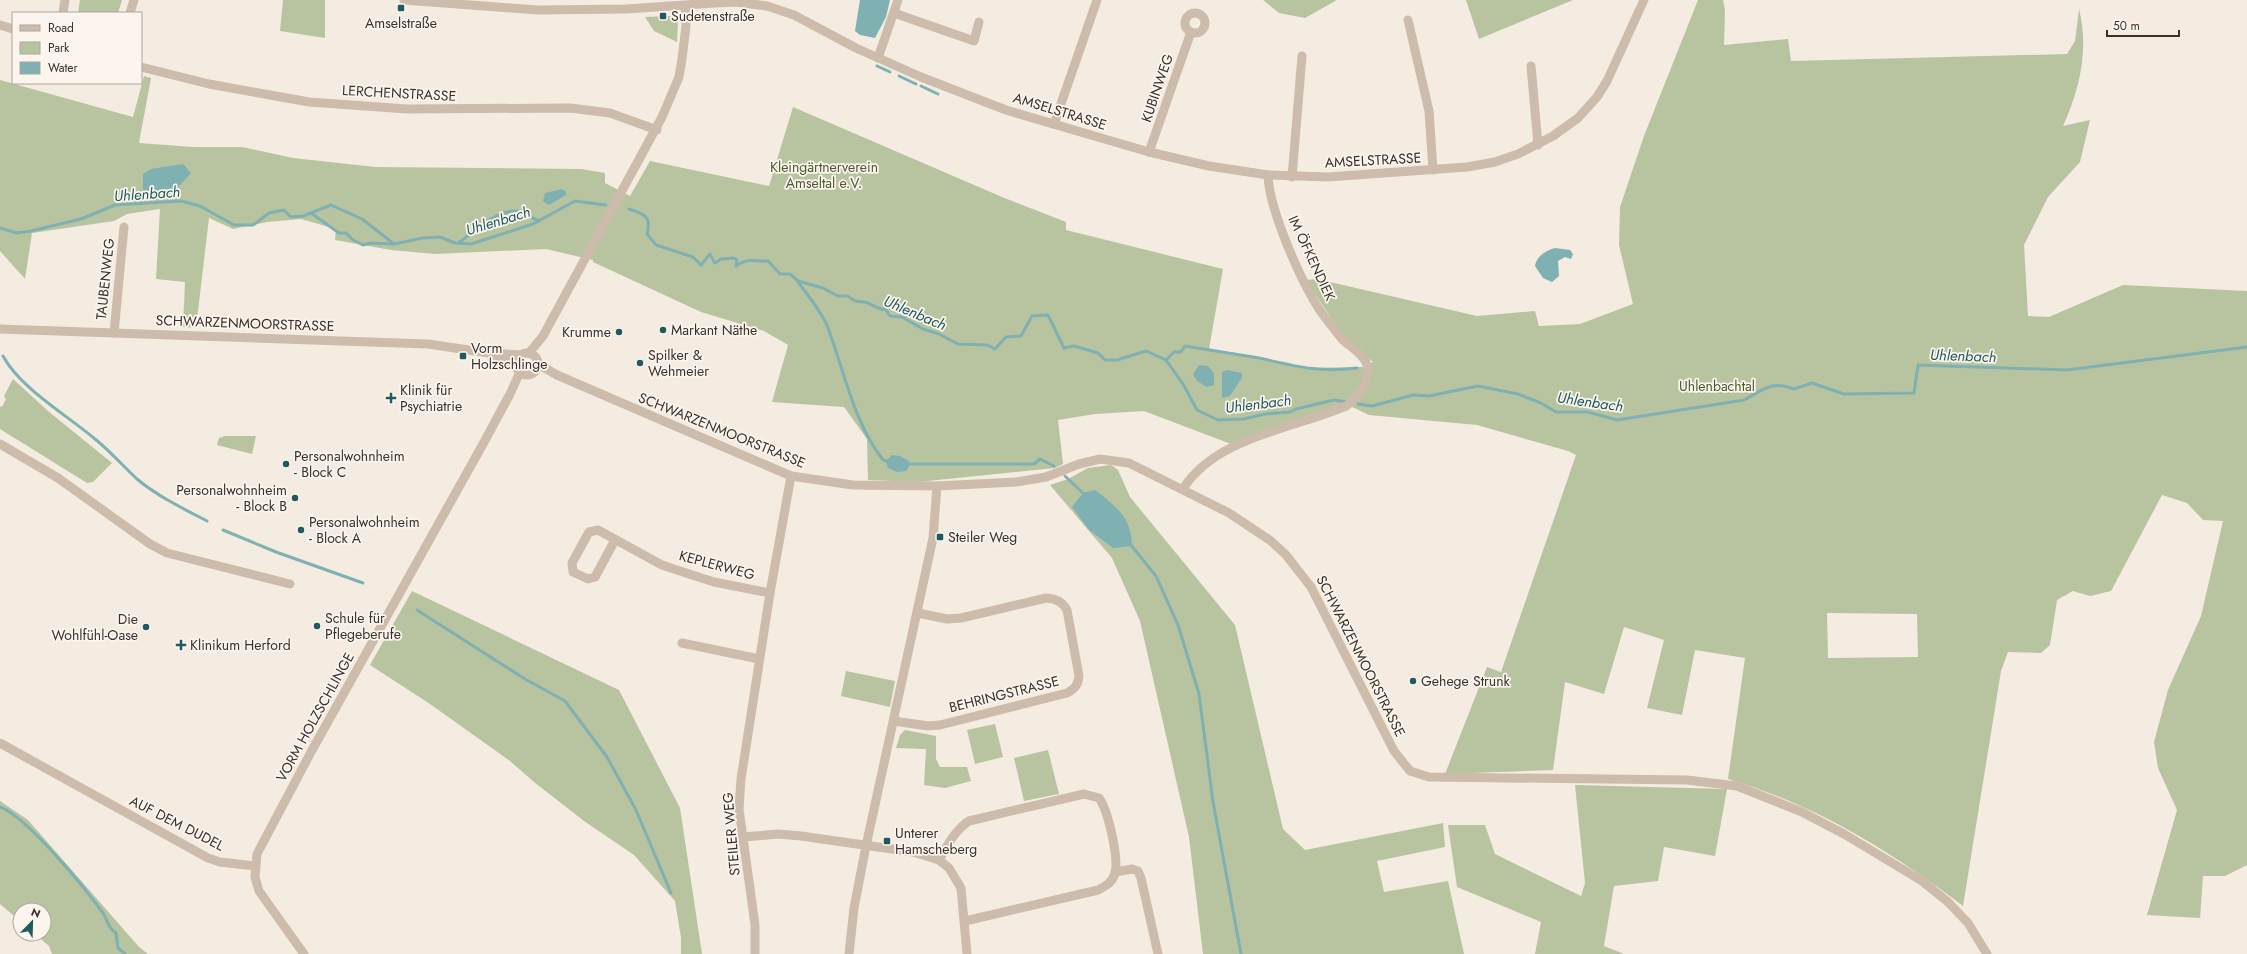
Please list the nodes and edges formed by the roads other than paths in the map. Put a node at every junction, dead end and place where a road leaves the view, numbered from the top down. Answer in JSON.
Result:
{"nodes":[{"id":1,"x":65,"y":0,"type":"edge"},
{"id":2,"x":134,"y":0,"type":"edge"},
{"id":3,"x":404,"y":0,"type":"edge"},
{"id":4,"x":538,"y":0,"type":"edge"},
{"id":5,"x":898,"y":0,"type":"edge"},
{"id":6,"x":1097,"y":0,"type":"edge"},
{"id":7,"x":1644,"y":0,"type":"edge"},
{"id":8,"x":747,"y":2,"type":"edge"},
{"id":9,"x":685,"y":6,"type":"junction"},
{"id":10,"x":538,"y":10,"type":"junction"},
{"id":11,"x":63,"y":12,"type":"edge"},
{"id":12,"x":130,"y":12,"type":"edge"},
{"id":13,"x":894,"y":13,"type":"junction"},
{"id":14,"x":1408,"y":20,"type":"dead end"},
{"id":15,"x":979,"y":22,"type":"dead end"},
{"id":16,"x":0,"y":25,"type":"edge"},
{"id":17,"x":12,"y":29,"type":"edge"},
{"id":18,"x":1191,"y":32,"type":"dead end"},
{"id":19,"x":1302,"y":56,"type":"dead end"},
{"id":20,"x":878,"y":58,"type":"junction"},
{"id":21,"x":1531,"y":66,"type":"dead end"},
{"id":22,"x":142,"y":68,"type":"edge"},
{"id":23,"x":1054,"y":124,"type":"junction"},
{"id":24,"x":657,"y":130,"type":"junction"},
{"id":25,"x":1538,"y":145,"type":"junction"},
{"id":26,"x":1149,"y":152,"type":"junction"},
{"id":27,"x":1433,"y":170,"type":"junction"},
{"id":28,"x":1268,"y":175,"type":"junction"},
{"id":29,"x":1292,"y":176,"type":"junction"},
{"id":30,"x":124,"y":227,"type":"dead end"},
{"id":31,"x":0,"y":329,"type":"edge"},
{"id":32,"x":114,"y":333,"type":"junction"},
{"id":33,"x":543,"y":336,"type":"junction"},
{"id":34,"x":489,"y":353,"type":"junction"},
{"id":35,"x":525,"y":354,"type":"junction"},
{"id":36,"x":535,"y":367,"type":"junction"},
{"id":37,"x":518,"y":369,"type":"junction"},
{"id":38,"x":510,"y":394,"type":"junction"},
{"id":39,"x":0,"y":444,"type":"edge"},
{"id":40,"x":792,"y":476,"type":"junction"},
{"id":41,"x":937,"y":486,"type":"junction"},
{"id":42,"x":1183,"y":489,"type":"junction"},
{"id":43,"x":616,"y":540,"type":"junction"},
{"id":44,"x":290,"y":584,"type":"dead end"},
{"id":45,"x":770,"y":593,"type":"junction"},
{"id":46,"x":918,"y":613,"type":"junction"},
{"id":47,"x":682,"y":643,"type":"dead end"},
{"id":48,"x":759,"y":659,"type":"junction"},
{"id":49,"x":894,"y":721,"type":"junction"},
{"id":50,"x":0,"y":742,"type":"edge"},
{"id":51,"x":743,"y":837,"type":"junction"},
{"id":52,"x":866,"y":846,"type":"junction"},
{"id":53,"x":939,"y":860,"type":"junction"},
{"id":54,"x":255,"y":866,"type":"junction"},
{"id":55,"x":1115,"y":872,"type":"junction"},
{"id":56,"x":965,"y":921,"type":"junction"},
{"id":57,"x":304,"y":954,"type":"edge"},
{"id":58,"x":755,"y":954,"type":"edge"},
{"id":59,"x":849,"y":954,"type":"edge"},
{"id":60,"x":967,"y":954,"type":"edge"},
{"id":61,"x":1158,"y":954,"type":"edge"},
{"id":62,"x":1988,"y":954,"type":"edge"}],
"edges":[{"from":1,"to":11,"type":"street"},
{"from":2,"to":12,"type":"street"},
{"from":3,"to":10,"type":"street","name":"AMSELSTRASSE"},
{"from":4,"to":10,"type":"street"},
{"from":5,"to":13,"type":"street"},
{"from":6,"to":23,"type":"street"},
{"from":7,"to":25,"type":"street","name":"AMSELSTRASSE"},
{"from":8,"to":9,"type":"street","name":"AMSELSTRASSE"},
{"from":8,"to":20,"type":"street","name":"AMSELSTRASSE"},
{"from":9,"to":10,"type":"street","name":"AMSELSTRASSE"},
{"from":9,"to":24,"type":"street"},
{"from":13,"to":15,"type":"street"},
{"from":13,"to":20,"type":"street"},
{"from":14,"to":27,"type":"street"},
{"from":16,"to":17,"type":"street"},
{"from":18,"to":26,"type":"street","name":"KUBINWEG"},
{"from":19,"to":29,"type":"street"},
{"from":20,"to":23,"type":"street","name":"AMSELSTRASSE"},
{"from":21,"to":25,"type":"street"},
{"from":22,"to":24,"type":"street","name":"LERCHENSTRASSE"},
{"from":23,"to":26,"type":"street","name":"AMSELSTRASSE"},
{"from":24,"to":33,"type":"street"},
{"from":25,"to":27,"type":"street","name":"AMSELSTRASSE"},
{"from":26,"to":28,"type":"street","name":"AMSELSTRASSE"},
{"from":27,"to":29,"type":"street","name":"AMSELSTRASSE"},
{"from":28,"to":29,"type":"street","name":"AMSELSTRASSE"},
{"from":28,"to":42,"type":"street","name":"IM ÖFKENDIEK"},
{"from":30,"to":32,"type":"street","name":"TAUBENWEG"},
{"from":31,"to":32,"type":"street","name":"SCHWARZENMOORSTRASSE"},
{"from":32,"to":34,"type":"street","name":"SCHWARZENMOORSTRASSE"},
{"from":33,"to":35,"type":"street"},
{"from":33,"to":36,"type":"street"},
{"from":34,"to":35,"type":"street","name":"SCHWARZENMOORSTRASSE"},
{"from":34,"to":37,"type":"street","name":"SCHWARZENMOORSTRASSE"},
{"from":35,"to":36,"type":"street","name":"SCHWARZENMOORSTRASSE"},
{"from":35,"to":37,"type":"street"},
{"from":36,"to":37,"type":"street","name":"SCHWARZENMOORSTRASSE"},
{"from":36,"to":38,"type":"street","name":"VORM HOLZSCHLINGE"},
{"from":36,"to":40,"type":"street","name":"SCHWARZENMOORSTRASSE"},
{"from":37,"to":38,"type":"street","name":"VORM HOLZSCHLINGE"},
{"from":38,"to":54,"type":"street","name":"VORM HOLZSCHLINGE"},
{"from":39,"to":44,"type":"street"},
{"from":40,"to":41,"type":"street","name":"SCHWARZENMOORSTRASSE"},
{"from":40,"to":45,"type":"street","name":"STEILER WEG"},
{"from":41,"to":42,"type":"street","name":"SCHWARZENMOORSTRASSE"},
{"from":41,"to":46,"type":"street"},
{"from":42,"to":62,"type":"street","name":"SCHWARZENMOORSTRASSE"},
{"from":43,"to":43,"type":"street","name":"KEPLERWEG"},
{"from":43,"to":45,"type":"street","name":"KEPLERWEG"},
{"from":45,"to":48,"type":"street","name":"STEILER WEG"},
{"from":46,"to":49,"type":"street"},
{"from":46,"to":49,"type":"street","name":"BEHRINGSTRASSE"},
{"from":47,"to":48,"type":"street"},
{"from":48,"to":51,"type":"street","name":"STEILER WEG"},
{"from":49,"to":52,"type":"street"},
{"from":50,"to":54,"type":"street","name":"AUF DEM DUDEL"},
{"from":51,"to":52,"type":"street"},
{"from":51,"to":58,"type":"street","name":"STEILER WEG"},
{"from":52,"to":53,"type":"street"},
{"from":52,"to":59,"type":"street"},
{"from":53,"to":55,"type":"street"},
{"from":53,"to":56,"type":"street"},
{"from":54,"to":57,"type":"street"},
{"from":55,"to":56,"type":"street"},
{"from":55,"to":61,"type":"street"},
{"from":56,"to":60,"type":"street"}]}
